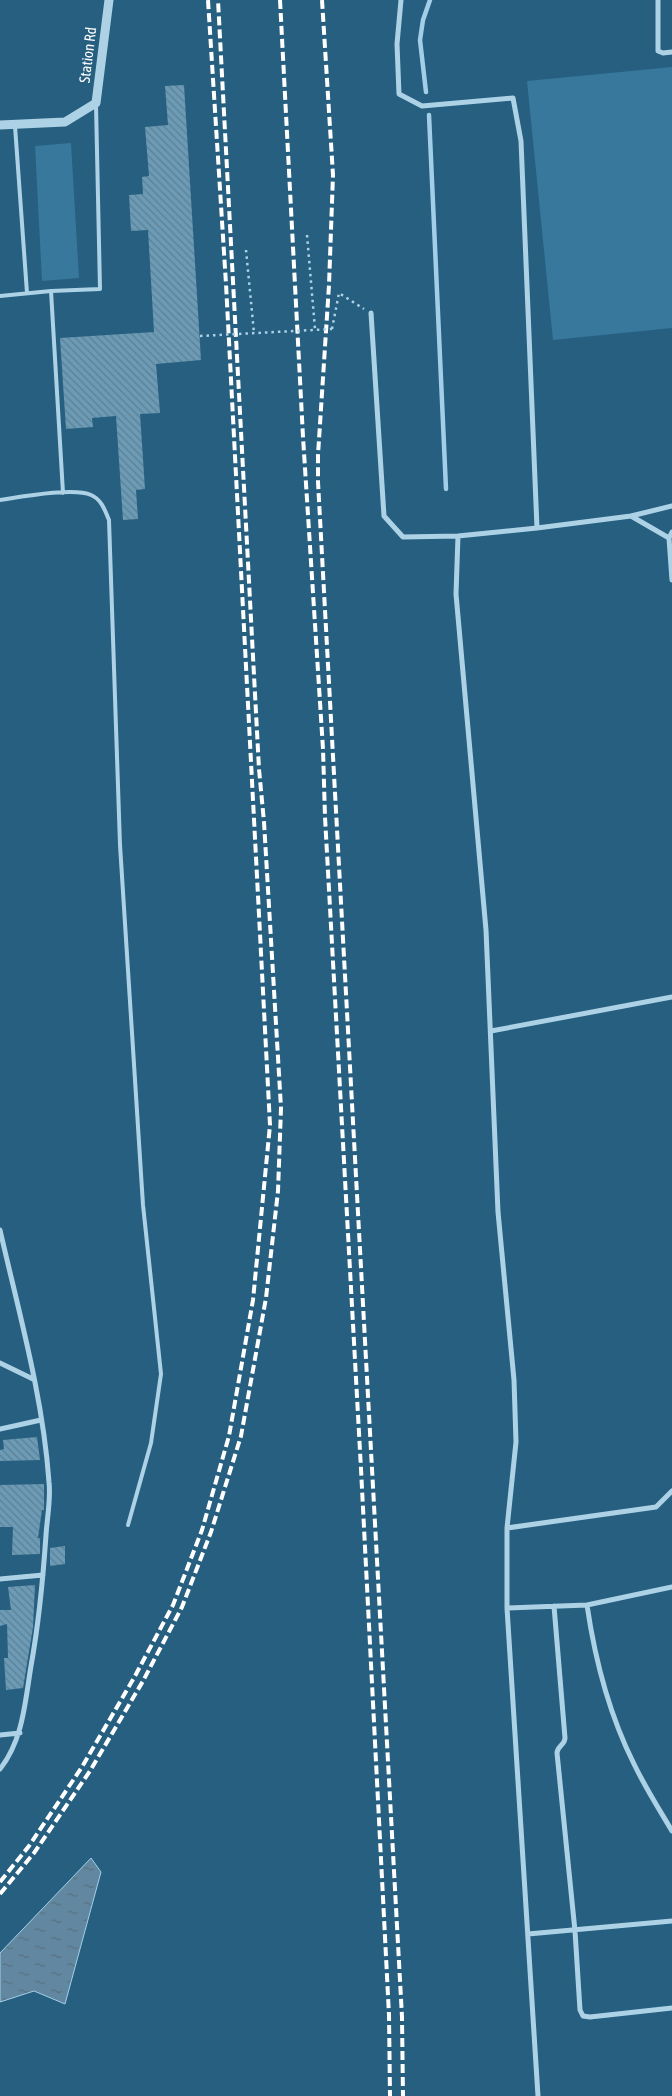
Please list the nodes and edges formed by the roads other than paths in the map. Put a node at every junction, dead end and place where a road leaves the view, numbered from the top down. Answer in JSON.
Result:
{"nodes":[{"id":1,"x":109,"y":0,"type":"edge"},
{"id":2,"x":401,"y":0,"type":"edge"},
{"id":3,"x":658,"y":0,"type":"edge"},
{"id":4,"x":672,"y":52,"type":"edge"},
{"id":5,"x":96,"y":103,"type":"junction"},
{"id":6,"x":15,"y":124,"type":"junction"},
{"id":7,"x":0,"y":126,"type":"edge"},
{"id":8,"x":51,"y":291,"type":"junction"},
{"id":9,"x":27,"y":293,"type":"junction"},
{"id":10,"x":0,"y":296,"type":"edge"},
{"id":11,"x":371,"y":313,"type":"road end"},
{"id":12,"x":63,"y":493,"type":"junction"},
{"id":13,"x":0,"y":500,"type":"edge"},
{"id":14,"x":672,"y":506,"type":"edge"},
{"id":15,"x":632,"y":516,"type":"junction"},
{"id":16,"x":537,"y":528,"type":"junction"},
{"id":17,"x":672,"y":532,"type":"edge"},
{"id":18,"x":458,"y":536,"type":"junction"},
{"id":19,"x":669,"y":538,"type":"junction"},
{"id":20,"x":672,"y":580,"type":"edge"},
{"id":21,"x":672,"y":997,"type":"edge"},
{"id":22,"x":491,"y":1031,"type":"junction"},
{"id":23,"x":0,"y":1230,"type":"edge"},
{"id":24,"x":0,"y":1363,"type":"edge"},
{"id":25,"x":33,"y":1379,"type":"junction"},
{"id":26,"x":41,"y":1420,"type":"junction"},
{"id":27,"x":0,"y":1429,"type":"edge"},
{"id":28,"x":672,"y":1491,"type":"edge"},
{"id":29,"x":128,"y":1524,"type":"dead end"},
{"id":30,"x":507,"y":1528,"type":"junction"},
{"id":31,"x":43,"y":1575,"type":"junction"},
{"id":32,"x":0,"y":1579,"type":"edge"},
{"id":33,"x":672,"y":1587,"type":"edge"},
{"id":34,"x":587,"y":1605,"type":"junction"},
{"id":35,"x":554,"y":1606,"type":"junction"},
{"id":36,"x":507,"y":1608,"type":"junction"},
{"id":37,"x":20,"y":1733,"type":"junction"},
{"id":38,"x":0,"y":1735,"type":"edge"},
{"id":39,"x":0,"y":1769,"type":"edge"},
{"id":40,"x":672,"y":1831,"type":"edge"},
{"id":41,"x":672,"y":1921,"type":"edge"},
{"id":42,"x":575,"y":1931,"type":"junction"},
{"id":43,"x":528,"y":1934,"type":"junction"},
{"id":44,"x":672,"y":2008,"type":"edge"},
{"id":45,"x":538,"y":2096,"type":"edge"}],
"edges":[{"from":1,"to":5,"type":"street","name":"Station Rd"},
{"from":2,"to":16,"type":"street"},
{"from":3,"to":4,"type":"street"},
{"from":5,"to":6,"type":"street","name":"Station Rd"},
{"from":5,"to":8,"type":"lane"},
{"from":6,"to":7,"type":"street","name":"Station Rd"},
{"from":6,"to":9,"type":"lane"},
{"from":8,"to":9,"type":"lane"},
{"from":8,"to":12,"type":"lane"},
{"from":9,"to":10,"type":"lane"},
{"from":11,"to":18,"type":"street"},
{"from":12,"to":13,"type":"lane"},
{"from":12,"to":29,"type":"lane"},
{"from":14,"to":15,"type":"street"},
{"from":15,"to":16,"type":"street"},
{"from":15,"to":19,"type":"street"},
{"from":16,"to":18,"type":"street"},
{"from":17,"to":19,"type":"street"},
{"from":18,"to":22,"type":"street"},
{"from":19,"to":20,"type":"street"},
{"from":21,"to":22,"type":"street"},
{"from":22,"to":30,"type":"street"},
{"from":23,"to":25,"type":"street"},
{"from":24,"to":25,"type":"street"},
{"from":25,"to":26,"type":"street"},
{"from":26,"to":27,"type":"street"},
{"from":26,"to":31,"type":"street"},
{"from":28,"to":30,"type":"street"},
{"from":30,"to":36,"type":"street"},
{"from":31,"to":32,"type":"street"},
{"from":31,"to":37,"type":"street"},
{"from":33,"to":34,"type":"street"},
{"from":34,"to":35,"type":"street"},
{"from":34,"to":40,"type":"street"},
{"from":35,"to":36,"type":"street"},
{"from":35,"to":42,"type":"street"},
{"from":36,"to":43,"type":"street"},
{"from":37,"to":38,"type":"street"},
{"from":37,"to":39,"type":"street"},
{"from":41,"to":42,"type":"street"},
{"from":42,"to":43,"type":"street"},
{"from":42,"to":44,"type":"street"},
{"from":43,"to":45,"type":"street"}]}
